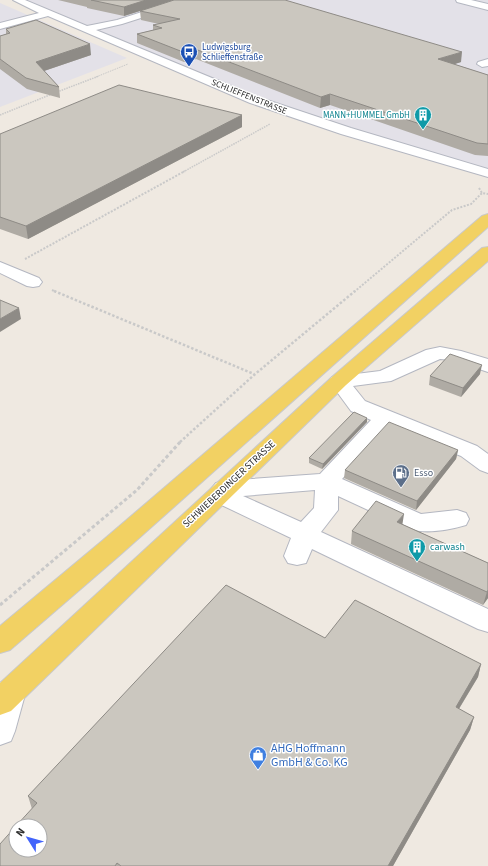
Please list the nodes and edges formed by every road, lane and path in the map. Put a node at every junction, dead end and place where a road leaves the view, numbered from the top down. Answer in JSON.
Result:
{"nodes":[{"id":1,"x":18,"y":0,"type":"edge"},
{"id":2,"x":188,"y":0,"type":"edge"},
{"id":3,"x":460,"y":0,"type":"edge"},
{"id":4,"x":488,"y":0,"type":"edge"},
{"id":5,"x":483,"y":6,"type":"edge"},
{"id":6,"x":49,"y":13,"type":"junction"},
{"id":7,"x":0,"y":26,"type":"edge"},
{"id":8,"x":87,"y":29,"type":"junction"},
{"id":9,"x":134,"y":62,"type":"dead end"},
{"id":10,"x":0,"y":115,"type":"edge"},
{"id":11,"x":270,"y":124,"type":"dead end"},
{"id":12,"x":488,"y":173,"type":"edge"},
{"id":13,"x":482,"y":193,"type":"dead end"},
{"id":14,"x":488,"y":219,"type":"edge"},
{"id":15,"x":488,"y":252,"type":"edge"},
{"id":16,"x":436,"y":264,"type":"junction"},
{"id":17,"x":3,"y":269,"type":"edge"},
{"id":18,"x":464,"y":272,"type":"junction"},
{"id":19,"x":33,"y":282,"type":"joint"},
{"id":20,"x":488,"y":366,"type":"edge"},
{"id":21,"x":254,"y":375,"type":"junction"},
{"id":22,"x":339,"y":381,"type":"junction"},
{"id":23,"x":385,"y":418,"type":"junction"},
{"id":24,"x":488,"y":465,"type":"edge"},
{"id":25,"x":327,"y":481,"type":"junction"},
{"id":26,"x":222,"y":491,"type":"junction"},
{"id":27,"x":457,"y":519,"type":"dead end"},
{"id":28,"x":301,"y":545,"type":"junction"},
{"id":29,"x":0,"y":605,"type":"edge"},
{"id":30,"x":488,"y":621,"type":"edge"},
{"id":31,"x":0,"y":642,"type":"edge"},
{"id":32,"x":6,"y":696,"type":"edge"},
{"id":33,"x":0,"y":731,"type":"edge"}],
"edges":[{"from":1,"to":6,"type":"street","name":"SCHLIEFFENSTRASSE"},
{"from":2,"to":8,"type":"street"},
{"from":3,"to":5,"type":"street"},
{"from":4,"to":5,"type":"street"},
{"from":6,"to":7,"type":"street"},
{"from":6,"to":8,"type":"street","name":"SCHLIEFFENSTRASSE"},
{"from":8,"to":12,"type":"street","name":"SCHLIEFFENSTRASSE"},
{"from":9,"to":10,"type":"path"},
{"from":11,"to":17,"type":"path"},
{"from":13,"to":21,"type":"path"},
{"from":14,"to":16,"type":"main road"},
{"from":15,"to":18,"type":"main road","name":"SCHWIEBERDINGER STRASSE"},
{"from":16,"to":18,"type":"main road"},
{"from":16,"to":31,"type":"main road"},
{"from":17,"to":19,"type":"street"},
{"from":18,"to":22,"type":"main road","name":"SCHWIEBERDINGER STRASSE"},
{"from":19,"to":21,"type":"path"},
{"from":20,"to":22,"type":"street"},
{"from":21,"to":29,"type":"path"},
{"from":22,"to":23,"type":"street"},
{"from":22,"to":26,"type":"main road","name":"SCHWIEBERDINGER STRASSE"},
{"from":23,"to":24,"type":"street"},
{"from":23,"to":25,"type":"street"},
{"from":25,"to":26,"type":"street"},
{"from":25,"to":27,"type":"street"},
{"from":25,"to":28,"type":"street"},
{"from":26,"to":28,"type":"street"},
{"from":26,"to":32,"type":"main road","name":"SCHWIEBERDINGER STRASSE"},
{"from":28,"to":30,"type":"street"},
{"from":32,"to":33,"type":"street"}]}
